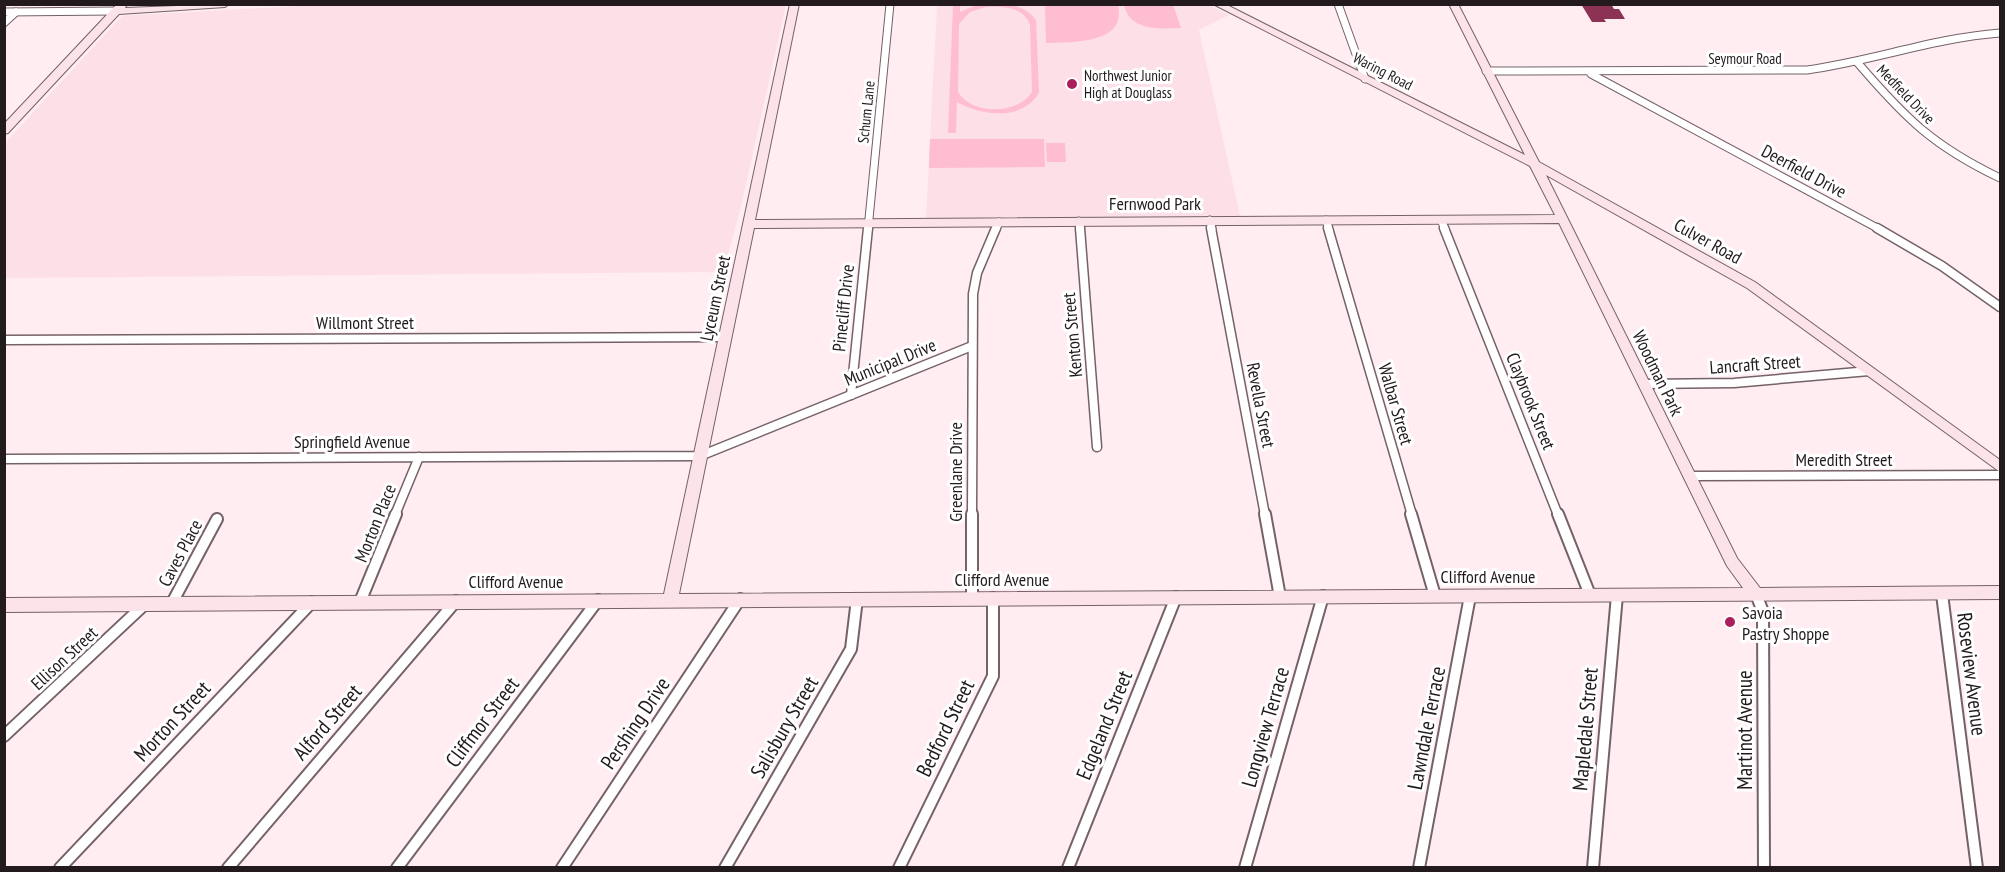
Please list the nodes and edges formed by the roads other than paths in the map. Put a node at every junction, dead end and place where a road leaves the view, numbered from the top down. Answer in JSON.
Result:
{"nodes":[{"id":1,"x":225,"y":4,"type":"edge"},
{"id":2,"x":795,"y":4,"type":"edge"},
{"id":3,"x":890,"y":4,"type":"edge"},
{"id":4,"x":1338,"y":4,"type":"edge"},
{"id":5,"x":1453,"y":4,"type":"edge"},
{"id":6,"x":1220,"y":5,"type":"edge"},
{"id":7,"x":120,"y":8,"type":"edge"},
{"id":8,"x":4,"y":12,"type":"edge"},
{"id":9,"x":16,"y":12,"type":"junction"},
{"id":10,"x":4,"y":23,"type":"edge"},
{"id":11,"x":2001,"y":33,"type":"edge"},
{"id":12,"x":1857,"y":62,"type":"junction"},
{"id":13,"x":1486,"y":72,"type":"junction"},
{"id":14,"x":1588,"y":72,"type":"junction"},
{"id":15,"x":1365,"y":79,"type":"junction"},
{"id":16,"x":4,"y":130,"type":"edge"},
{"id":17,"x":1535,"y":164,"type":"junction"},
{"id":18,"x":2001,"y":178,"type":"edge"},
{"id":19,"x":1563,"y":219,"type":"junction"},
{"id":20,"x":1210,"y":220,"type":"junction"},
{"id":21,"x":1326,"y":220,"type":"junction"},
{"id":22,"x":1441,"y":220,"type":"junction"},
{"id":23,"x":1079,"y":221,"type":"junction"},
{"id":24,"x":999,"y":222,"type":"junction"},
{"id":25,"x":868,"y":223,"type":"junction"},
{"id":26,"x":748,"y":224,"type":"junction"},
{"id":27,"x":2001,"y":307,"type":"edge"},
{"id":28,"x":725,"y":337,"type":"junction"},
{"id":29,"x":4,"y":340,"type":"edge"},
{"id":30,"x":972,"y":346,"type":"junction"},
{"id":31,"x":1869,"y":371,"type":"junction"},
{"id":32,"x":1642,"y":384,"type":"junction"},
{"id":33,"x":851,"y":395,"type":"junction"},
{"id":34,"x":1097,"y":447,"type":"dead end"},
{"id":35,"x":700,"y":456,"type":"junction"},
{"id":36,"x":419,"y":458,"type":"junction"},
{"id":37,"x":4,"y":459,"type":"edge"},
{"id":38,"x":2001,"y":467,"type":"edge"},
{"id":39,"x":2001,"y":475,"type":"edge"},
{"id":40,"x":1688,"y":476,"type":"junction"},
{"id":41,"x":217,"y":519,"type":"dead end"},
{"id":42,"x":2001,"y":593,"type":"edge"},
{"id":43,"x":1755,"y":594,"type":"junction"},
{"id":44,"x":1942,"y":594,"type":"junction"},
{"id":45,"x":1590,"y":595,"type":"junction"},
{"id":46,"x":1617,"y":595,"type":"junction"},
{"id":47,"x":1323,"y":596,"type":"junction"},
{"id":48,"x":1435,"y":596,"type":"junction"},
{"id":49,"x":1470,"y":596,"type":"junction"},
{"id":50,"x":1176,"y":597,"type":"junction"},
{"id":51,"x":1280,"y":597,"type":"junction"},
{"id":52,"x":972,"y":598,"type":"junction"},
{"id":53,"x":993,"y":598,"type":"junction"},
{"id":54,"x":740,"y":599,"type":"junction"},
{"id":55,"x":857,"y":599,"type":"junction"},
{"id":56,"x":598,"y":600,"type":"junction"},
{"id":57,"x":670,"y":600,"type":"junction"},
{"id":58,"x":456,"y":601,"type":"junction"},
{"id":59,"x":312,"y":602,"type":"junction"},
{"id":60,"x":360,"y":602,"type":"junction"},
{"id":61,"x":146,"y":603,"type":"junction"},
{"id":62,"x":172,"y":603,"type":"junction"},
{"id":63,"x":4,"y":605,"type":"edge"},
{"id":64,"x":4,"y":736,"type":"edge"},
{"id":65,"x":60,"y":867,"type":"edge"},
{"id":66,"x":228,"y":867,"type":"edge"},
{"id":67,"x":396,"y":867,"type":"edge"},
{"id":68,"x":562,"y":867,"type":"edge"},
{"id":69,"x":725,"y":867,"type":"edge"},
{"id":70,"x":898,"y":867,"type":"edge"},
{"id":71,"x":1068,"y":867,"type":"edge"},
{"id":72,"x":1245,"y":867,"type":"edge"},
{"id":73,"x":1419,"y":867,"type":"edge"},
{"id":74,"x":1593,"y":867,"type":"edge"},
{"id":75,"x":1764,"y":867,"type":"edge"},
{"id":76,"x":1977,"y":867,"type":"edge"}],
"edges":[{"from":1,"to":7,"type":"street"},
{"from":2,"to":26,"type":"street","name":"Lyceum Street"},
{"from":3,"to":25,"type":"street","name":"Schum Lane"},
{"from":4,"to":15,"type":"street"},
{"from":5,"to":13,"type":"street"},
{"from":6,"to":15,"type":"street","name":"Waring Road"},
{"from":7,"to":9,"type":"street"},
{"from":7,"to":16,"type":"street"},
{"from":8,"to":9,"type":"street"},
{"from":9,"to":10,"type":"street"},
{"from":11,"to":12,"type":"street","name":"Seymour Road"},
{"from":12,"to":14,"type":"street","name":"Seymour Road"},
{"from":12,"to":18,"type":"street","name":"Medfield Drive"},
{"from":13,"to":14,"type":"street","name":"Seymour Road"},
{"from":13,"to":17,"type":"street"},
{"from":14,"to":27,"type":"street","name":"Deerfield Drive"},
{"from":15,"to":17,"type":"street","name":"Waring Road"},
{"from":17,"to":19,"type":"street","name":"Woodman Park"},
{"from":17,"to":31,"type":"street","name":"Culver Road"},
{"from":19,"to":22,"type":"street","name":"Fernwood Park"},
{"from":19,"to":32,"type":"street","name":"Woodman Park"},
{"from":20,"to":21,"type":"street","name":"Fernwood Park"},
{"from":20,"to":23,"type":"street","name":"Fernwood Park"},
{"from":20,"to":51,"type":"street","name":"Revella Street"},
{"from":21,"to":22,"type":"street","name":"Fernwood Park"},
{"from":21,"to":48,"type":"street","name":"Walbar Street"},
{"from":22,"to":45,"type":"street","name":"Claybrook Street"},
{"from":23,"to":24,"type":"street","name":"Fernwood Park"},
{"from":23,"to":34,"type":"street","name":"Kenton Street"},
{"from":24,"to":25,"type":"street","name":"Fernwood Park"},
{"from":24,"to":30,"type":"street"},
{"from":25,"to":26,"type":"street","name":"Fernwood Park"},
{"from":25,"to":33,"type":"street","name":"Pinecliff Drive"},
{"from":26,"to":28,"type":"street","name":"Lyceum Street"},
{"from":28,"to":29,"type":"street","name":"Willmont Street"},
{"from":28,"to":35,"type":"street","name":"Lyceum Street"},
{"from":30,"to":33,"type":"street","name":"Municipal Drive"},
{"from":30,"to":52,"type":"street","name":"Greenlane Drive"},
{"from":31,"to":32,"type":"street","name":"Lancraft Street"},
{"from":31,"to":38,"type":"street","name":"Culver Road"},
{"from":32,"to":40,"type":"street","name":"Woodman Park"},
{"from":33,"to":35,"type":"street","name":"Municipal Drive"},
{"from":35,"to":36,"type":"street","name":"Springfield Avenue"},
{"from":35,"to":57,"type":"street","name":"Lyceum Street"},
{"from":36,"to":37,"type":"street","name":"Springfield Avenue"},
{"from":36,"to":60,"type":"street","name":"Morton Place"},
{"from":39,"to":40,"type":"street","name":"Meredith Street"},
{"from":40,"to":43,"type":"street","name":"Woodman Park"},
{"from":41,"to":62,"type":"street","name":"Caves Place"},
{"from":42,"to":44,"type":"street","name":"Clifford Avenue"},
{"from":43,"to":44,"type":"street","name":"Clifford Avenue"},
{"from":43,"to":46,"type":"street","name":"Clifford Avenue"},
{"from":43,"to":75,"type":"street","name":"Martinot Avenue"},
{"from":44,"to":76,"type":"street","name":"Roseview Avenue"},
{"from":45,"to":46,"type":"street","name":"Clifford Avenue"},
{"from":45,"to":49,"type":"street","name":"Clifford Avenue"},
{"from":46,"to":74,"type":"street","name":"Mapledale Street"},
{"from":47,"to":48,"type":"street","name":"Clifford Avenue"},
{"from":47,"to":51,"type":"street","name":"Clifford Avenue"},
{"from":47,"to":72,"type":"street","name":"Longview Terrace"},
{"from":48,"to":49,"type":"street","name":"Clifford Avenue"},
{"from":49,"to":73,"type":"street","name":"Lawndale Terrace"},
{"from":50,"to":51,"type":"street","name":"Clifford Avenue"},
{"from":50,"to":53,"type":"street","name":"Clifford Avenue"},
{"from":50,"to":71,"type":"street","name":"Edgeland Street"},
{"from":52,"to":53,"type":"street","name":"Clifford Avenue"},
{"from":52,"to":55,"type":"street","name":"Clifford Avenue"},
{"from":53,"to":70,"type":"street","name":"Bedford Street"},
{"from":54,"to":55,"type":"street","name":"Clifford Avenue"},
{"from":54,"to":57,"type":"street","name":"Clifford Avenue"},
{"from":54,"to":68,"type":"street","name":"Pershing Drive"},
{"from":55,"to":69,"type":"street","name":"Salisbury Street"},
{"from":56,"to":57,"type":"street","name":"Clifford Avenue"},
{"from":56,"to":58,"type":"street","name":"Clifford Avenue"},
{"from":56,"to":67,"type":"street","name":"Cliffmor Street"},
{"from":58,"to":60,"type":"street","name":"Clifford Avenue"},
{"from":58,"to":66,"type":"street","name":"Alford Street"},
{"from":59,"to":60,"type":"street","name":"Clifford Avenue"},
{"from":59,"to":62,"type":"street","name":"Clifford Avenue"},
{"from":59,"to":65,"type":"street","name":"Morton Street"},
{"from":61,"to":62,"type":"street","name":"Clifford Avenue"},
{"from":61,"to":63,"type":"street","name":"Clifford Avenue"},
{"from":61,"to":64,"type":"street","name":"Ellison Street"}]}
